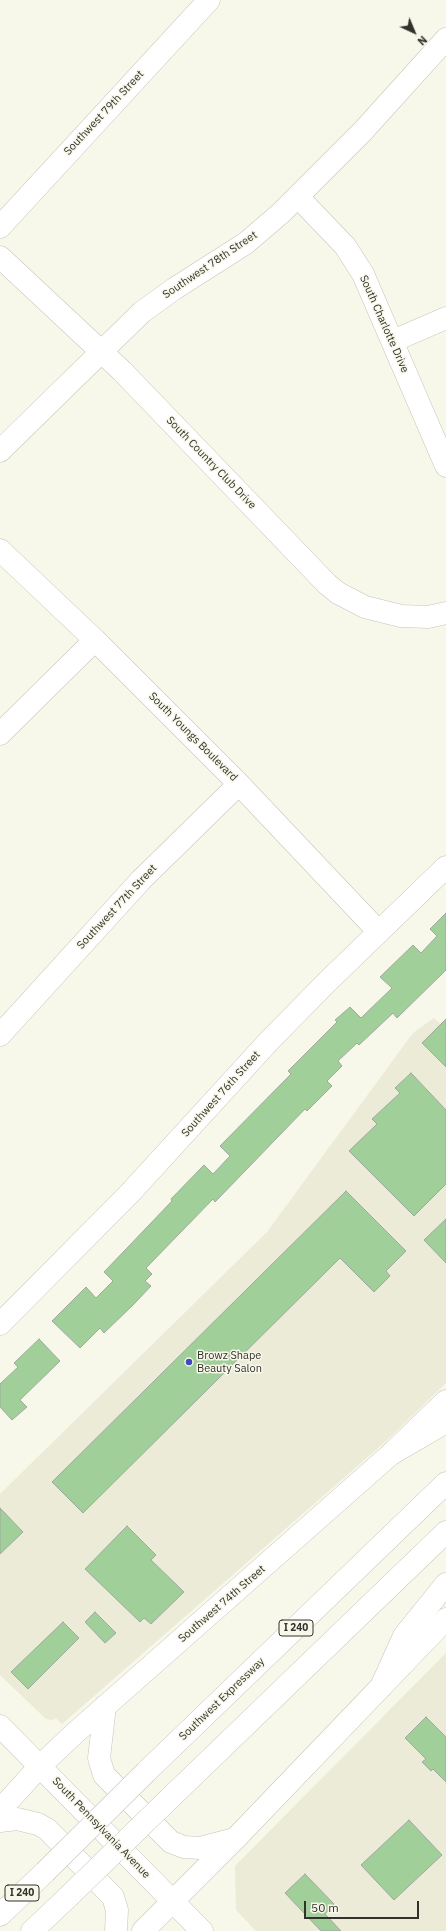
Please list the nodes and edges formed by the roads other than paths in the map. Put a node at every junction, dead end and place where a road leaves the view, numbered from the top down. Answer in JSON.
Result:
{"nodes":[{"id":1,"x":209,"y":0,"type":"edge"},
{"id":2,"x":446,"y":39,"type":"edge"},
{"id":3,"x":298,"y":197,"type":"junction"},
{"id":4,"x":0,"y":227,"type":"edge"},
{"id":5,"x":0,"y":257,"type":"edge"},
{"id":6,"x":446,"y":318,"type":"edge"},
{"id":7,"x":393,"y":340,"type":"junction"},
{"id":8,"x":102,"y":352,"type":"junction"},
{"id":9,"x":0,"y":451,"type":"edge"},
{"id":10,"x":446,"y":466,"type":"edge"},
{"id":11,"x":0,"y":550,"type":"edge"},
{"id":12,"x":446,"y":613,"type":"edge"},
{"id":13,"x":95,"y":640,"type":"junction"},
{"id":14,"x":0,"y":734,"type":"edge"},
{"id":15,"x":239,"y":784,"type":"junction"},
{"id":16,"x":446,"y":867,"type":"edge"},
{"id":17,"x":378,"y":931,"type":"junction"},
{"id":18,"x":0,"y":1035,"type":"edge"},
{"id":19,"x":0,"y":1324,"type":"edge"},
{"id":20,"x":446,"y":1401,"type":"edge"},
{"id":21,"x":446,"y":1422,"type":"edge"},
{"id":22,"x":391,"y":1454,"type":"junction"},
{"id":23,"x":446,"y":1483,"type":"edge"},
{"id":24,"x":446,"y":1532,"type":"edge"},
{"id":25,"x":446,"y":1584,"type":"edge"},
{"id":26,"x":446,"y":1619,"type":"edge"},
{"id":27,"x":381,"y":1687,"type":"junction"},
{"id":28,"x":105,"y":1706,"type":"junction"},
{"id":29,"x":0,"y":1726,"type":"edge"},
{"id":30,"x":40,"y":1766,"type":"junction"},
{"id":31,"x":0,"y":1810,"type":"edge"},
{"id":32,"x":0,"y":1821,"type":"edge"},
{"id":33,"x":235,"y":1839,"type":"junction"},
{"id":34,"x":173,"y":1902,"type":"junction"},
{"id":35,"x":0,"y":1915,"type":"edge"},
{"id":36,"x":32,"y":1931,"type":"edge"},
{"id":37,"x":116,"y":1931,"type":"edge"},
{"id":38,"x":144,"y":1931,"type":"edge"},
{"id":39,"x":202,"y":1931,"type":"edge"}],
"edges":[{"from":1,"to":4,"type":"main road","name":"Southwest 79th Street"},
{"from":2,"to":3,"type":"main road","name":"Southwest 78th Street"},
{"from":3,"to":7,"type":"main road","name":"South Charlotte Drive"},
{"from":3,"to":8,"type":"main road","name":"Southwest 78th Street"},
{"from":5,"to":8,"type":"main road","name":"South Country Club Drive"},
{"from":6,"to":7,"type":"main road"},
{"from":7,"to":10,"type":"main road","name":"South Charlotte Drive"},
{"from":8,"to":9,"type":"main road","name":"Southwest 78th Street"},
{"from":8,"to":12,"type":"main road","name":"South Country Club Drive"},
{"from":11,"to":13,"type":"main road","name":"South Youngs Boulevard"},
{"from":13,"to":14,"type":"main road"},
{"from":13,"to":15,"type":"main road","name":"South Youngs Boulevard"},
{"from":15,"to":17,"type":"main road","name":"South Youngs Boulevard"},
{"from":15,"to":18,"type":"main road","name":"Southwest 77th Street"},
{"from":16,"to":17,"type":"main road","name":"Southwest 76th Street"},
{"from":17,"to":19,"type":"main road","name":"Southwest 76th Street"},
{"from":20,"to":22,"type":"main road","name":"Southwest 74th Street"},
{"from":21,"to":22,"type":"main road"},
{"from":22,"to":28,"type":"main road","name":"Southwest 74th Street"},
{"from":23,"to":35,"type":"main road","name":"Southwest Expressway","number":"I 240","bridge":true},
{"from":24,"to":36,"type":"main road","bridge":true},
{"from":25,"to":27,"type":"main road"},
{"from":26,"to":27,"type":"main road"},
{"from":27,"to":33,"type":"main road"},
{"from":28,"to":30,"type":"main road","name":"Southwest 74th Street"},
{"from":28,"to":33,"type":"main road"},
{"from":29,"to":30,"type":"main road","name":"South Pennsylvania Avenue"},
{"from":30,"to":31,"type":"main road","name":"Southwest 74th Street"},
{"from":30,"to":34,"type":"main road","name":"South Pennsylvania Avenue"},
{"from":32,"to":37,"type":"main road"},
{"from":33,"to":34,"type":"main road"},
{"from":34,"to":38,"type":"main road"},
{"from":34,"to":39,"type":"main road","name":"South Pennsylvania Avenue"}]}
